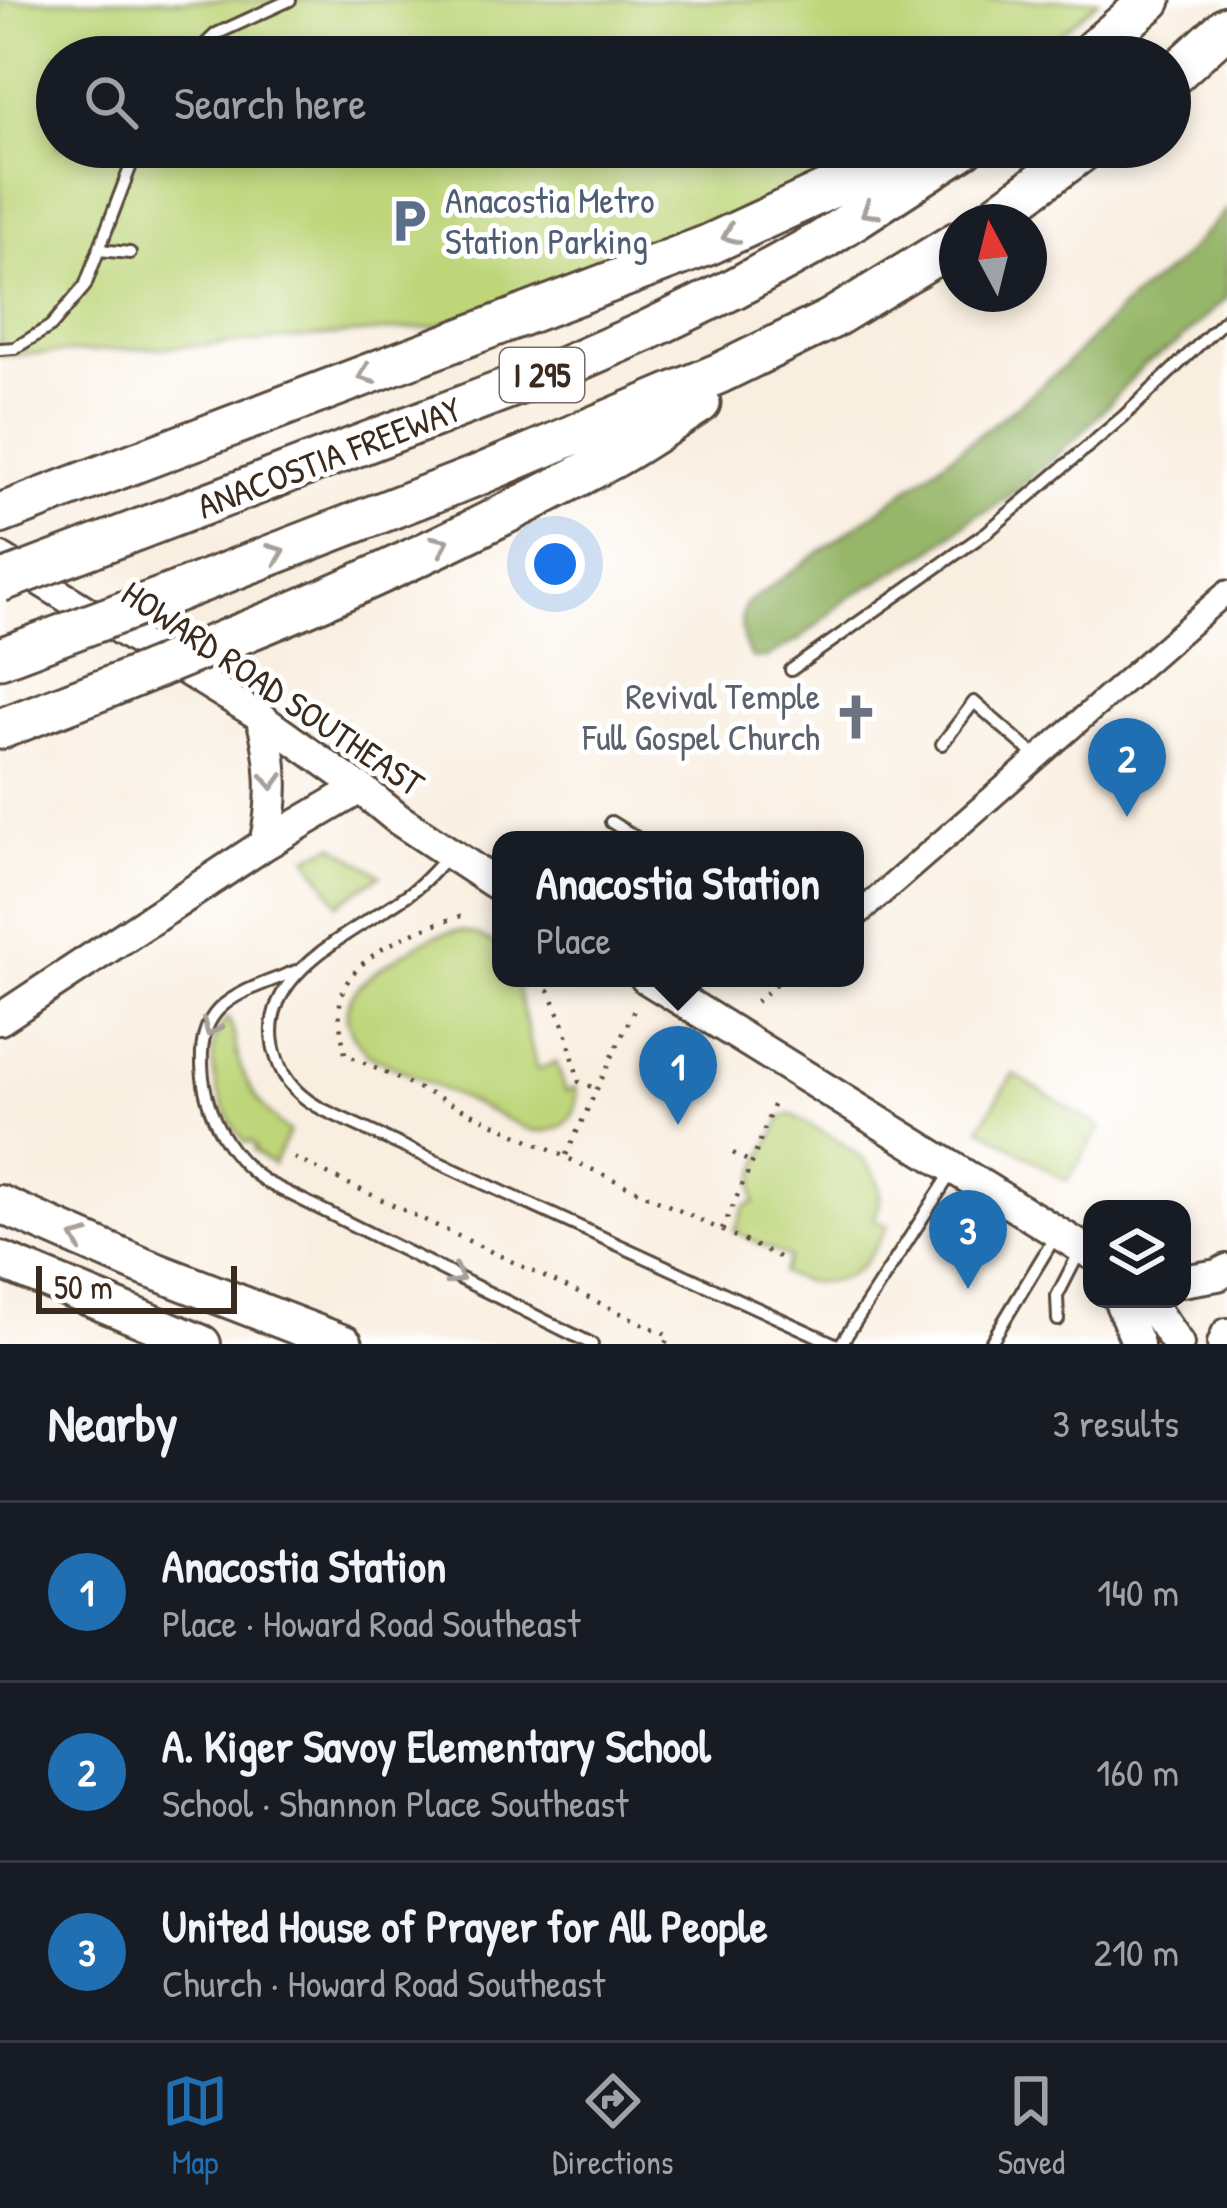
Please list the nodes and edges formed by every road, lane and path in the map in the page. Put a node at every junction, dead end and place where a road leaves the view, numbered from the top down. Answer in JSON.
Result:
{"nodes":[{"id":1,"x":290,"y":0,"type":"edge"},
{"id":2,"x":1151,"y":0,"type":"edge"},
{"id":3,"x":1227,"y":26,"type":"edge"},
{"id":4,"x":214,"y":36,"type":"edge"},
{"id":5,"x":1107,"y":36,"type":"edge"},
{"id":6,"x":1191,"y":59,"type":"edge"},
{"id":7,"x":130,"y":168,"type":"edge"},
{"id":8,"x":872,"y":168,"type":"edge"},
{"id":9,"x":934,"y":168,"type":"edge"},
{"id":10,"x":1059,"y":168,"type":"edge"},
{"id":11,"x":1010,"y":204,"type":"edge"},
{"id":12,"x":99,"y":250,"type":"junction"},
{"id":13,"x":130,"y":253,"type":"dead end"},
{"id":14,"x":939,"y":253,"type":"edge"},
{"id":15,"x":1227,"y":318,"type":"edge"},
{"id":16,"x":831,"y":319,"type":"junction"},
{"id":17,"x":0,"y":349,"type":"edge"},
{"id":18,"x":11,"y":510,"type":"edge"},
{"id":19,"x":0,"y":557,"type":"edge"},
{"id":20,"x":0,"y":582,"type":"edge"},
{"id":21,"x":1227,"y":592,"type":"edge"},
{"id":22,"x":0,"y":658,"type":"edge"},
{"id":23,"x":791,"y":670,"type":"dead end"},
{"id":24,"x":262,"y":718,"type":"junction"},
{"id":25,"x":0,"y":729,"type":"edge"},
{"id":26,"x":942,"y":744,"type":"dead end"},
{"id":27,"x":1038,"y":758,"type":"junction"},
{"id":28,"x":360,"y":788,"type":"junction"},
{"id":29,"x":611,"y":823,"type":"dead end"},
{"id":30,"x":625,"y":831,"type":"edge"},
{"id":31,"x":266,"y":844,"type":"junction"},
{"id":32,"x":450,"y":854,"type":"junction"},
{"id":33,"x":492,"y":881,"type":"edge"},
{"id":34,"x":864,"y":909,"type":"edge"},
{"id":35,"x":460,"y":916,"type":"dead end"},
{"id":36,"x":305,"y":967,"type":"junction"},
{"id":37,"x":548,"y":987,"type":"edge"},
{"id":38,"x":660,"y":987,"type":"edge"},
{"id":39,"x":772,"y":987,"type":"edge"},
{"id":40,"x":756,"y":1002,"type":"dead end"},
{"id":41,"x":635,"y":1008,"type":"dead end"},
{"id":42,"x":0,"y":1019,"type":"edge"},
{"id":43,"x":597,"y":1089,"type":"junction"},
{"id":44,"x":776,"y":1097,"type":"dead end"},
{"id":45,"x":733,"y":1153,"type":"dead end"},
{"id":46,"x":565,"y":1157,"type":"junction"},
{"id":47,"x":294,"y":1158,"type":"dead end"},
{"id":48,"x":752,"y":1163,"type":"junction"},
{"id":49,"x":953,"y":1169,"type":"junction"},
{"id":50,"x":623,"y":1172,"type":"dead end"},
{"id":51,"x":619,"y":1182,"type":"junction"},
{"id":52,"x":0,"y":1204,"type":"edge"},
{"id":53,"x":722,"y":1231,"type":"junction"},
{"id":54,"x":1077,"y":1245,"type":"edge"},
{"id":55,"x":779,"y":1257,"type":"dead end"},
{"id":56,"x":0,"y":1260,"type":"edge"},
{"id":57,"x":1227,"y":1270,"type":"edge"},
{"id":58,"x":1191,"y":1280,"type":"edge"},
{"id":59,"x":1123,"y":1308,"type":"edge"},
{"id":60,"x":1152,"y":1308,"type":"edge"},
{"id":61,"x":1058,"y":1320,"type":"dead end"},
{"id":62,"x":1227,"y":1334,"type":"edge"},
{"id":63,"x":202,"y":1344,"type":"edge"},
{"id":64,"x":344,"y":1344,"type":"edge"},
{"id":65,"x":592,"y":1344,"type":"edge"},
{"id":66,"x":665,"y":1344,"type":"edge"},
{"id":67,"x":838,"y":1344,"type":"edge"},
{"id":68,"x":990,"y":1344,"type":"edge"},
{"id":69,"x":1138,"y":1344,"type":"edge"},
{"id":70,"x":1178,"y":1344,"type":"edge"},
{"id":71,"x":1223,"y":1344,"type":"edge"}],
"edges":[{"from":1,"to":4,"type":"lane"},
{"from":2,"to":5,"type":"highway"},
{"from":3,"to":6,"type":"highway"},
{"from":7,"to":12,"type":"lane"},
{"from":8,"to":18,"type":"highway","one_way":true},
{"from":9,"to":20,"type":"highway","name":"ANACOSTIA FREEWAY","number":"I 295","one_way":true,"bridge":true},
{"from":10,"to":11,"type":"highway"},
{"from":12,"to":13,"type":"lane"},
{"from":12,"to":17,"type":"lane"},
{"from":14,"to":16,"type":"highway","name":"ANACOSTIA FREEWAY","number":"I 295"},
{"from":15,"to":23,"type":"lane"},
{"from":22,"to":16,"type":"highway","name":"ANACOSTIA FREEWAY","number":"I 295","one_way":true,"bridge":true},
{"from":25,"to":16,"type":"highway","one_way":true,"bridge":true},
{"from":19,"to":24,"type":"street","name":"HOWARD ROAD SOUTHEAST"},
{"from":21,"to":27,"type":"street"},
{"from":24,"to":28,"type":"street","name":"HOWARD ROAD SOUTHEAST"},
{"from":24,"to":31,"type":"main road","one_way":true},
{"from":26,"to":27,"type":"lane"},
{"from":27,"to":34,"type":"street"},
{"from":28,"to":31,"type":"main road"},
{"from":28,"to":32,"type":"main road","name":"HOWARD ROAD SOUTHEAST"},
{"from":29,"to":30,"type":"lane"},
{"from":31,"to":42,"type":"main road"},
{"from":32,"to":33,"type":"main road","name":"HOWARD ROAD SOUTHEAST"},
{"from":32,"to":36,"type":"lane"},
{"from":35,"to":46,"type":"path"},
{"from":36,"to":65,"type":"lane","one_way":true},
{"from":36,"to":67,"type":"lane"},
{"from":37,"to":43,"type":"path"},
{"from":38,"to":49,"type":"main road"},
{"from":39,"to":40,"type":"path"},
{"from":41,"to":43,"type":"path"},
{"from":43,"to":46,"type":"path"},
{"from":44,"to":48,"type":"path"},
{"from":45,"to":48,"type":"path"},
{"from":46,"to":51,"type":"path"},
{"from":47,"to":66,"type":"path"},
{"from":48,"to":53,"type":"path"},
{"from":49,"to":54,"type":"main road"},
{"from":49,"to":67,"type":"lane"},
{"from":50,"to":51,"type":"path"},
{"from":51,"to":53,"type":"path"},
{"from":64,"to":52,"type":"highway","one_way":true},
{"from":53,"to":55,"type":"path"},
{"from":54,"to":61,"type":"lane"},
{"from":54,"to":68,"type":"lane"},
{"from":56,"to":63,"type":"highway"},
{"from":57,"to":58,"type":"main road"},
{"from":59,"to":69,"type":"main road"},
{"from":60,"to":70,"type":"main road"},
{"from":62,"to":71,"type":"main road"}]}
